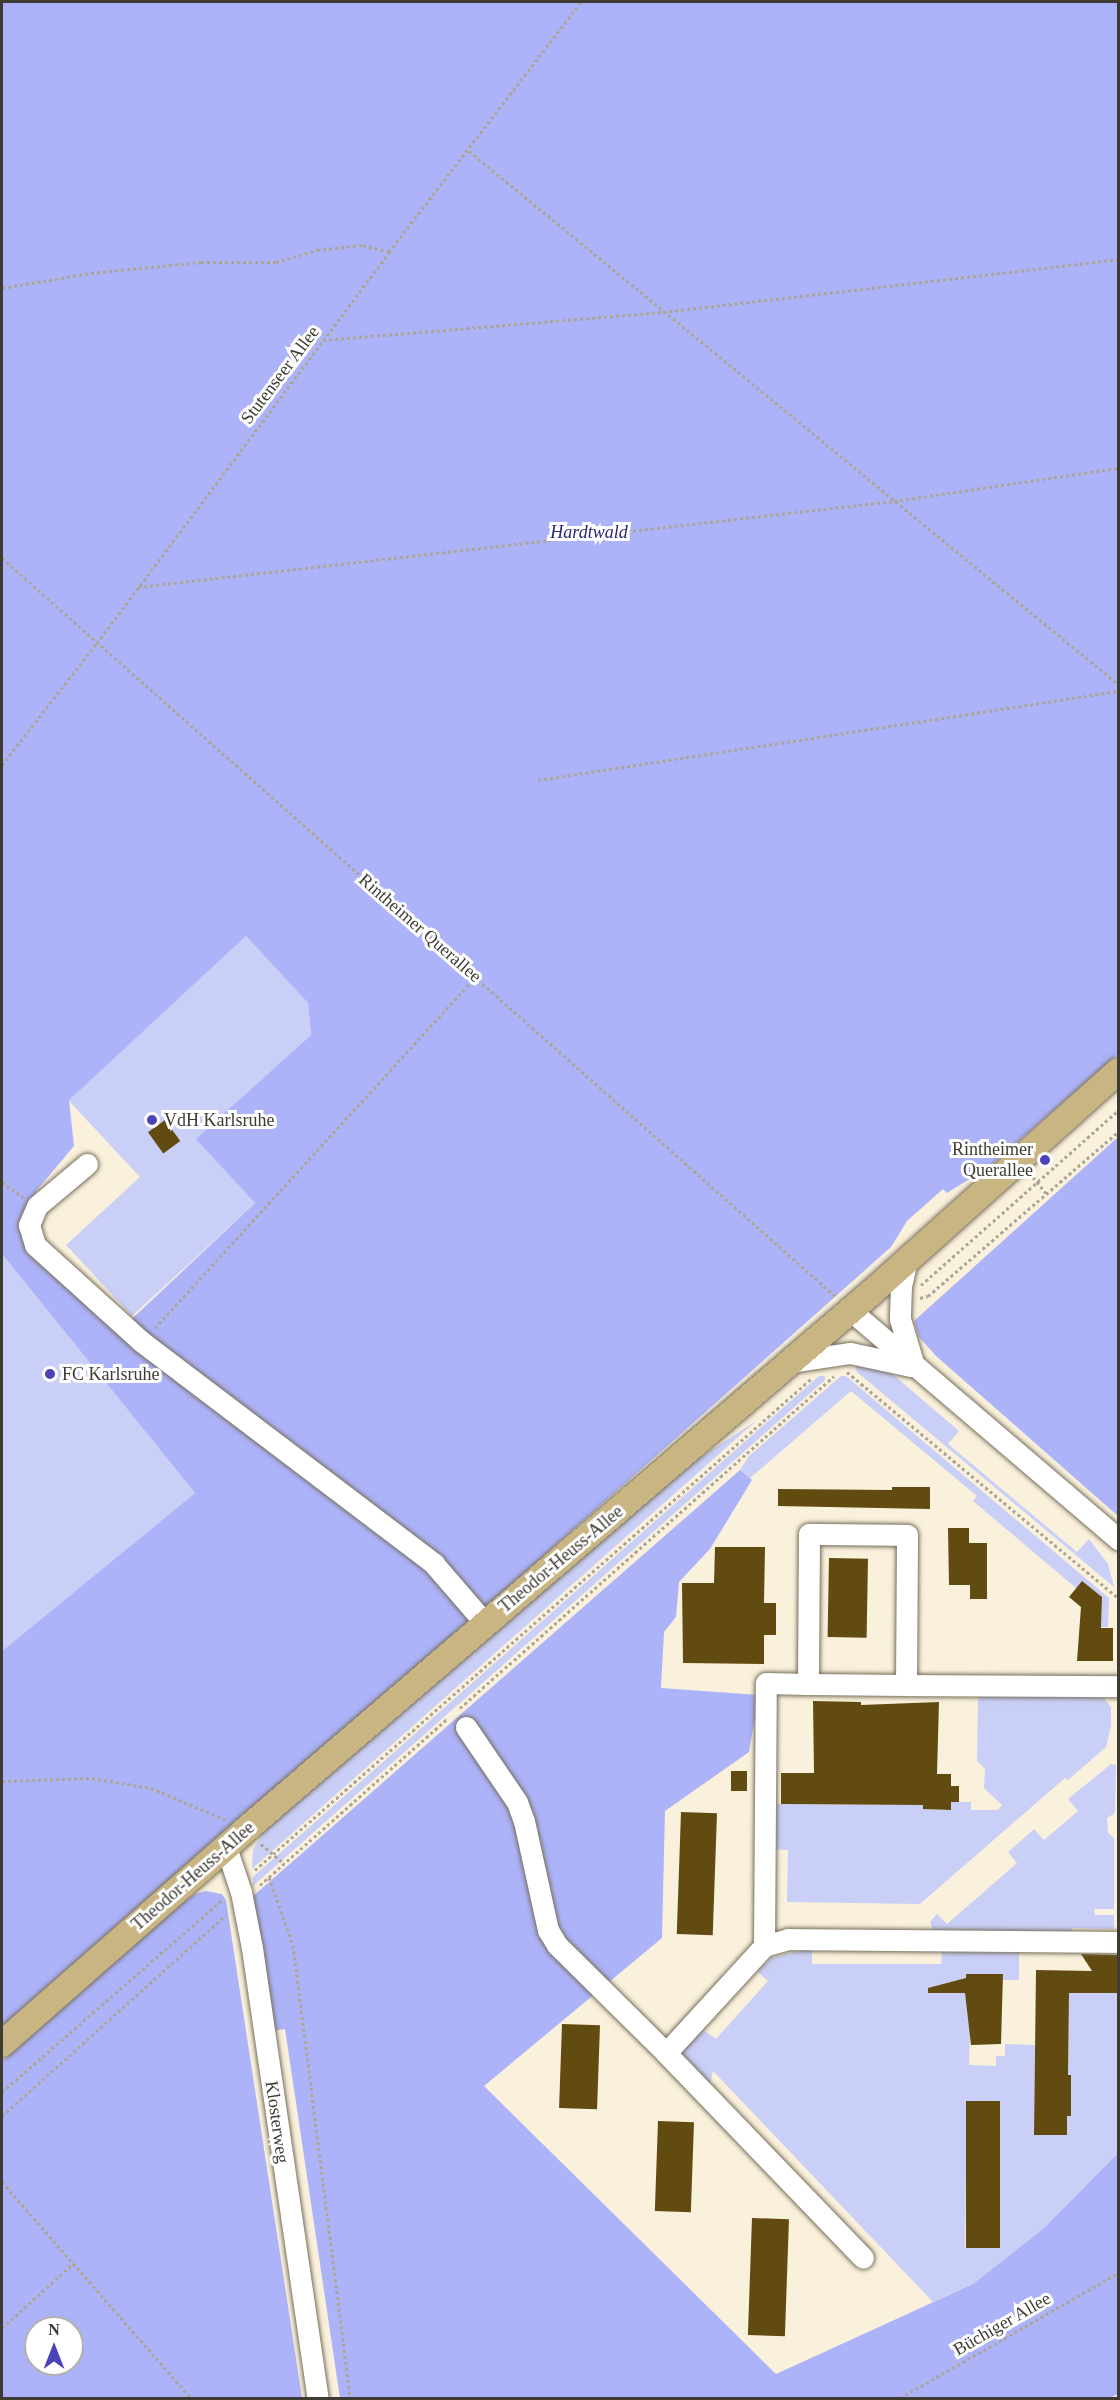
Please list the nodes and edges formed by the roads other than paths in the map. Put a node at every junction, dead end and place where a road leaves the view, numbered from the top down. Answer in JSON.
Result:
{"nodes":[{"id":1,"x":1119,"y":1071,"type":"edge"},
{"id":2,"x":87,"y":1164,"type":"dead end"},
{"id":3,"x":907,"y":1260,"type":"junction"},
{"id":4,"x":844,"y":1304,"type":"junction"},
{"id":5,"x":789,"y":1362,"type":"junction"},
{"id":6,"x":914,"y":1366,"type":"junction"},
{"id":7,"x":1119,"y":1539,"type":"edge"},
{"id":8,"x":485,"y":1623,"type":"junction"},
{"id":9,"x":808,"y":1684,"type":"junction"},
{"id":10,"x":906,"y":1685,"type":"junction"},
{"id":11,"x":1119,"y":1686,"type":"edge"},
{"id":12,"x":466,"y":1727,"type":"dead end"},
{"id":13,"x":235,"y":1840,"type":"junction"},
{"id":14,"x":1119,"y":1942,"type":"edge"},
{"id":15,"x":764,"y":1946,"type":"junction"},
{"id":16,"x":2,"y":2044,"type":"edge"},
{"id":17,"x":666,"y":2053,"type":"junction"},
{"id":18,"x":863,"y":2258,"type":"dead end"},
{"id":19,"x":318,"y":2398,"type":"edge"}],
"edges":[{"from":1,"to":3,"type":"main road","name":"Theodor-Heuss-Allee"},
{"from":2,"to":8,"type":"street"},
{"from":3,"to":4,"type":"main road","name":"Theodor-Heuss-Allee"},
{"from":3,"to":6,"type":"street"},
{"from":4,"to":5,"type":"main road","name":"Theodor-Heuss-Allee"},
{"from":4,"to":6,"type":"street"},
{"from":5,"to":6,"type":"street"},
{"from":5,"to":8,"type":"main road","name":"Theodor-Heuss-Allee"},
{"from":6,"to":7,"type":"street"},
{"from":8,"to":13,"type":"main road","name":"Theodor-Heuss-Allee"},
{"from":9,"to":10,"type":"street"},
{"from":9,"to":10,"type":"street"},
{"from":9,"to":15,"type":"street"},
{"from":10,"to":11,"type":"street"},
{"from":12,"to":17,"type":"street"},
{"from":13,"to":16,"type":"main road","name":"Theodor-Heuss-Allee"},
{"from":13,"to":19,"type":"street","name":"Klosterweg"},
{"from":14,"to":15,"type":"street"},
{"from":15,"to":17,"type":"street"},
{"from":17,"to":18,"type":"street"}]}
